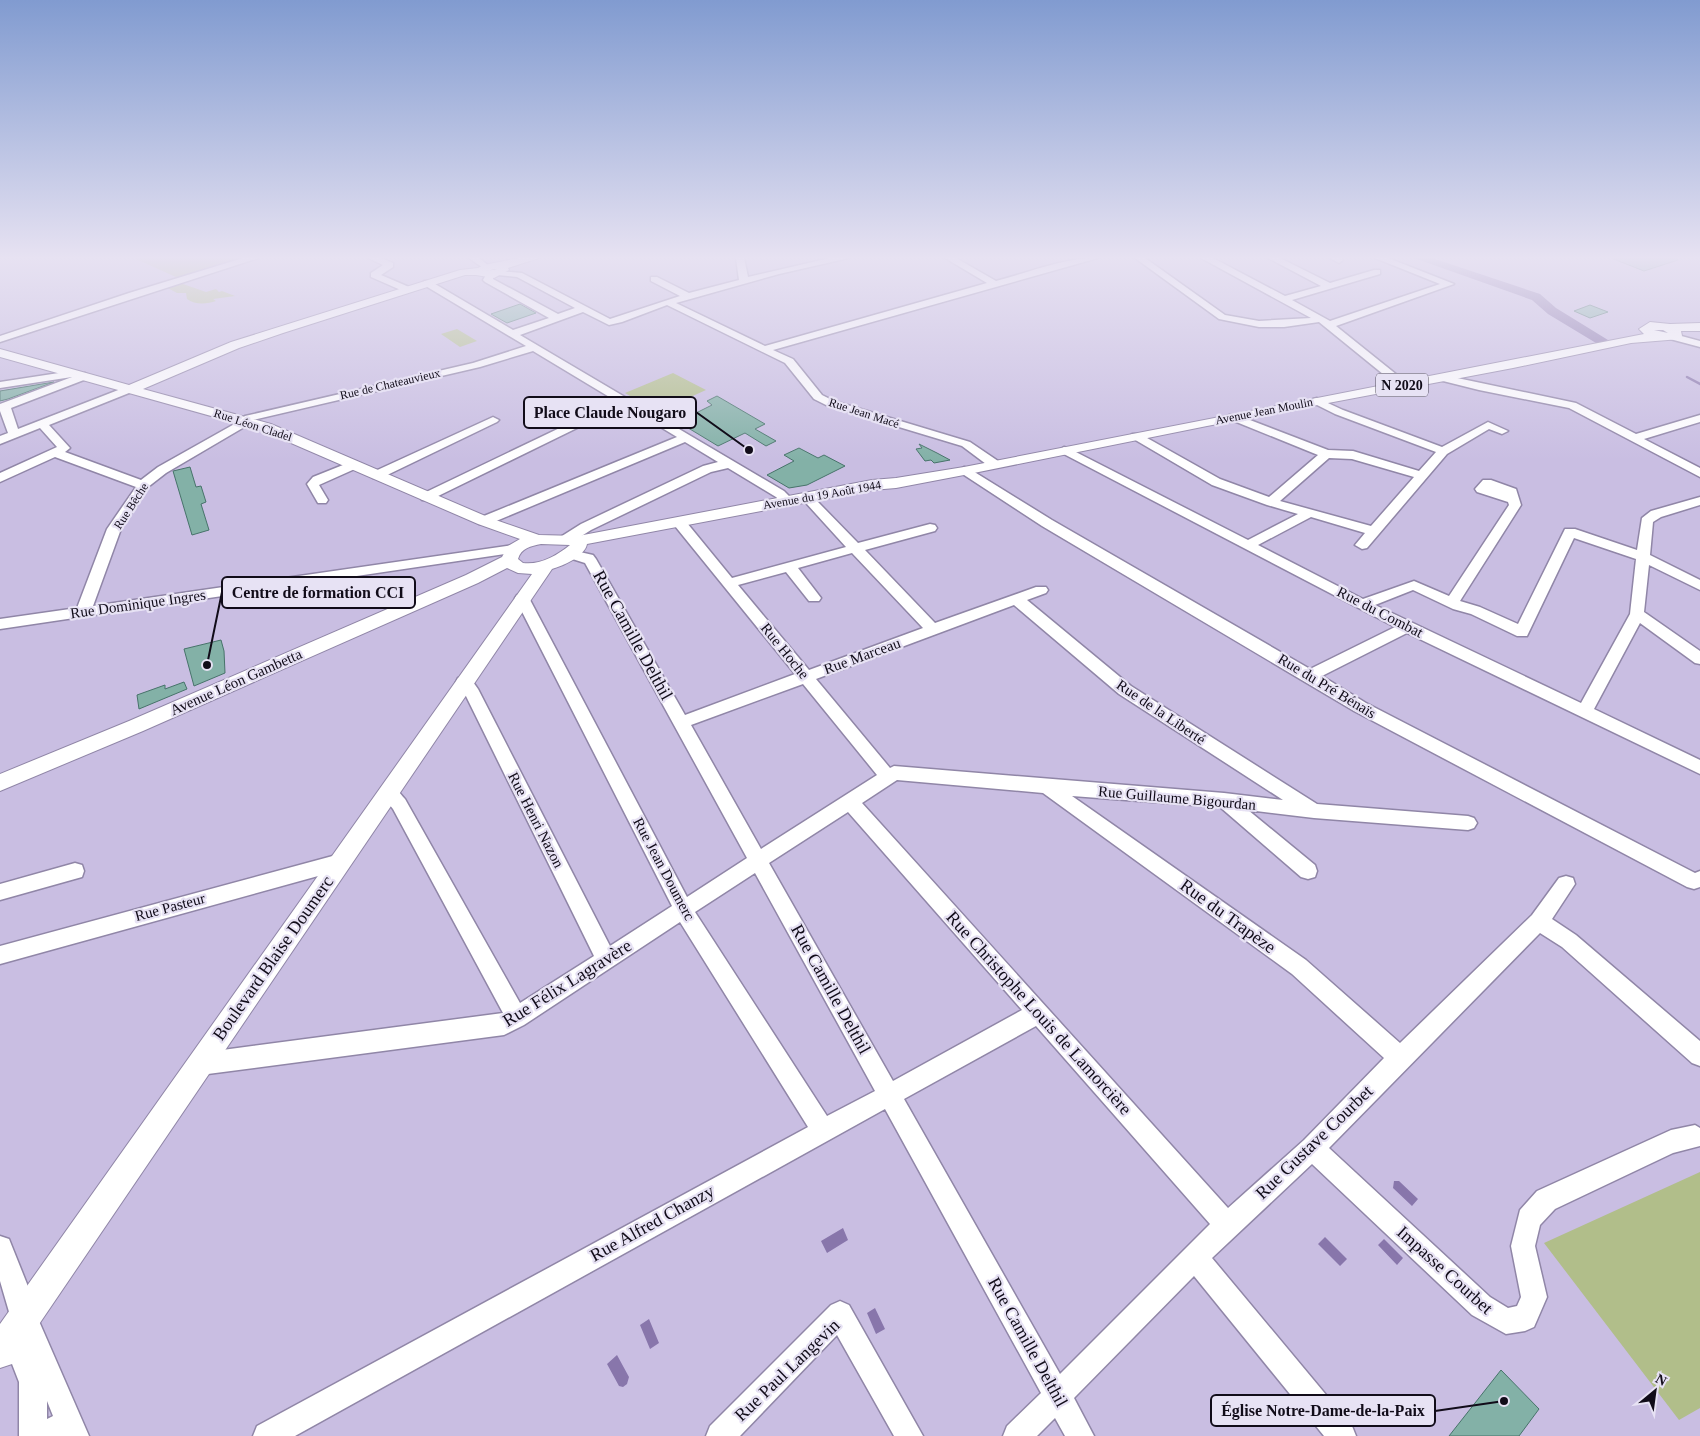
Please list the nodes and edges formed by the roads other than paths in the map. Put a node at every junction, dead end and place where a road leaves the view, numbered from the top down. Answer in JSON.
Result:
{"nodes":[{"id":1,"x":41,"y":325,"type":"edge"},
{"id":2,"x":296,"y":325,"type":"edge"},
{"id":3,"x":498,"y":325,"type":"edge"},
{"id":4,"x":538,"y":325,"type":"edge"},
{"id":5,"x":716,"y":325,"type":"edge"},
{"id":6,"x":847,"y":325,"type":"edge"},
{"id":7,"x":1329,"y":325,"type":"edge"},
{"id":8,"x":1699,"y":327,"type":"edge"},
{"id":9,"x":1665,"y":333,"type":"junction"},
{"id":10,"x":513,"y":334,"type":"junction"},
{"id":11,"x":0,"y":339,"type":"edge"},
{"id":12,"x":1700,"y":344,"type":"edge"},
{"id":13,"x":535,"y":347,"type":"junction"},
{"id":14,"x":764,"y":348,"type":"junction"},
{"id":15,"x":0,"y":353,"type":"edge"},
{"id":16,"x":80,"y":375,"type":"junction"},
{"id":17,"x":1443,"y":378,"type":"junction"},
{"id":18,"x":0,"y":385,"type":"edge"},
{"id":19,"x":1403,"y":385,"type":"junction"},
{"id":20,"x":130,"y":389,"type":"junction"},
{"id":21,"x":624,"y":401,"type":"junction"},
{"id":22,"x":1317,"y":401,"type":"junction"},
{"id":23,"x":50,"y":405,"type":"junction"},
{"id":24,"x":3,"y":407,"type":"edge"},
{"id":25,"x":1233,"y":417,"type":"junction"},
{"id":26,"x":1700,"y":418,"type":"edge"},
{"id":27,"x":493,"y":420,"type":"dead end"},
{"id":28,"x":246,"y":421,"type":"junction"},
{"id":29,"x":42,"y":424,"type":"junction"},
{"id":30,"x":1502,"y":431,"type":"dead end"},
{"id":31,"x":14,"y":435,"type":"junction"},
{"id":32,"x":1136,"y":436,"type":"junction"},
{"id":33,"x":686,"y":438,"type":"junction"},
{"id":34,"x":1634,"y":438,"type":"junction"},
{"id":35,"x":0,"y":440,"type":"edge"},
{"id":36,"x":1440,"y":450,"type":"junction"},
{"id":37,"x":1064,"y":451,"type":"junction"},
{"id":38,"x":56,"y":453,"type":"junction"},
{"id":39,"x":1326,"y":454,"type":"junction"},
{"id":40,"x":717,"y":456,"type":"junction"},
{"id":41,"x":731,"y":464,"type":"junction"},
{"id":42,"x":994,"y":464,"type":"junction"},
{"id":43,"x":353,"y":465,"type":"junction"},
{"id":44,"x":707,"y":469,"type":"junction"},
{"id":45,"x":964,"y":471,"type":"junction"},
{"id":46,"x":1700,"y":473,"type":"edge"},
{"id":47,"x":377,"y":475,"type":"junction"},
{"id":48,"x":1422,"y":476,"type":"junction"},
{"id":49,"x":0,"y":478,"type":"edge"},
{"id":50,"x":896,"y":482,"type":"joint"},
{"id":51,"x":143,"y":485,"type":"junction"},
{"id":52,"x":426,"y":497,"type":"junction"},
{"id":53,"x":322,"y":500,"type":"dead end"},
{"id":54,"x":812,"y":500,"type":"junction"},
{"id":55,"x":1514,"y":500,"type":"dead end"},
{"id":56,"x":789,"y":502,"type":"junction"},
{"id":57,"x":1272,"y":502,"type":"junction"},
{"id":58,"x":1700,"y":502,"type":"edge"},
{"id":59,"x":1309,"y":513,"type":"junction"},
{"id":60,"x":490,"y":524,"type":"junction"},
{"id":61,"x":682,"y":526,"type":"junction"},
{"id":62,"x":930,"y":528,"type":"dead end"},
{"id":63,"x":1374,"y":531,"type":"junction"},
{"id":64,"x":538,"y":540,"type":"junction"},
{"id":65,"x":574,"y":545,"type":"junction"},
{"id":66,"x":1248,"y":545,"type":"junction"},
{"id":67,"x":1362,"y":545,"type":"dead end"},
{"id":68,"x":855,"y":548,"type":"junction"},
{"id":69,"x":514,"y":556,"type":"junction"},
{"id":70,"x":1642,"y":556,"type":"junction"},
{"id":71,"x":546,"y":566,"type":"junction"},
{"id":72,"x":789,"y":566,"type":"junction"},
{"id":73,"x":729,"y":583,"type":"junction"},
{"id":74,"x":1700,"y":586,"type":"edge"},
{"id":75,"x":1041,"y":590,"type":"dead end"},
{"id":76,"x":522,"y":598,"type":"junction"},
{"id":77,"x":814,"y":598,"type":"dead end"},
{"id":78,"x":1016,"y":599,"type":"junction"},
{"id":79,"x":1452,"y":602,"type":"junction"},
{"id":80,"x":1363,"y":604,"type":"junction"},
{"id":81,"x":83,"y":612,"type":"junction"},
{"id":82,"x":1637,"y":614,"type":"junction"},
{"id":83,"x":0,"y":624,"type":"edge"},
{"id":84,"x":1407,"y":627,"type":"junction"},
{"id":85,"x":934,"y":630,"type":"junction"},
{"id":86,"x":1700,"y":659,"type":"edge"},
{"id":87,"x":1310,"y":676,"type":"junction"},
{"id":88,"x":806,"y":677,"type":"junction"},
{"id":89,"x":464,"y":682,"type":"junction"},
{"id":90,"x":1584,"y":712,"type":"junction"},
{"id":91,"x":682,"y":722,"type":"junction"},
{"id":92,"x":1700,"y":767,"type":"edge"},
{"id":93,"x":888,"y":777,"type":"junction"},
{"id":94,"x":0,"y":783,"type":"edge"},
{"id":95,"x":1047,"y":787,"type":"junction"},
{"id":96,"x":388,"y":792,"type":"junction"},
{"id":97,"x":1224,"y":800,"type":"junction"},
{"id":98,"x":850,"y":802,"type":"junction"},
{"id":99,"x":1314,"y":811,"type":"junction"},
{"id":100,"x":1468,"y":823,"type":"dead end"},
{"id":101,"x":760,"y":861,"type":"junction"},
{"id":102,"x":340,"y":862,"type":"junction"},
{"id":103,"x":75,"y":871,"type":"dead end"},
{"id":104,"x":1308,"y":871,"type":"dead end"},
{"id":105,"x":1700,"y":879,"type":"edge"},
{"id":106,"x":1566,"y":884,"type":"dead end"},
{"id":107,"x":0,"y":892,"type":"edge"},
{"id":108,"x":683,"y":909,"type":"junction"},
{"id":109,"x":1539,"y":922,"type":"junction"},
{"id":110,"x":0,"y":955,"type":"edge"},
{"id":111,"x":606,"y":959,"type":"junction"},
{"id":112,"x":1038,"y":1013,"type":"junction"},
{"id":113,"x":517,"y":1018,"type":"junction"},
{"id":114,"x":1700,"y":1055,"type":"edge"},
{"id":115,"x":1400,"y":1058,"type":"junction"},
{"id":116,"x":200,"y":1064,"type":"junction"},
{"id":117,"x":890,"y":1094,"type":"junction"},
{"id":118,"x":822,"y":1130,"type":"junction"},
{"id":119,"x":1696,"y":1137,"type":"dead end"},
{"id":120,"x":1312,"y":1148,"type":"junction"},
{"id":121,"x":1227,"y":1225,"type":"junction"},
{"id":122,"x":0,"y":1248,"type":"edge"},
{"id":123,"x":1195,"y":1257,"type":"junction"},
{"id":124,"x":12,"y":1323,"type":"edge"},
{"id":125,"x":7,"y":1354,"type":"edge"},
{"id":126,"x":1057,"y":1395,"type":"junction"},
{"id":127,"x":74,"y":1433,"type":"edge"},
{"id":128,"x":33,"y":1436,"type":"edge"},
{"id":129,"x":45,"y":1436,"type":"edge"},
{"id":130,"x":268,"y":1436,"type":"edge"},
{"id":131,"x":720,"y":1436,"type":"edge"},
{"id":132,"x":910,"y":1436,"type":"edge"},
{"id":133,"x":1017,"y":1436,"type":"edge"},
{"id":134,"x":1080,"y":1436,"type":"edge"},
{"id":135,"x":1342,"y":1436,"type":"edge"}],
"edges":[{"from":1,"to":11,"type":"street"},
{"from":2,"to":20,"type":"main road"},
{"from":3,"to":10,"type":"street"},
{"from":4,"to":10,"type":"street"},
{"from":5,"to":14,"type":"street","name":"Rue Jean Macé"},
{"from":6,"to":14,"type":"street"},
{"from":7,"to":19,"type":"street"},
{"from":8,"to":9,"type":"main road","name":"Avenue Jean Moulin","number":"N 2020"},
{"from":9,"to":12,"type":"street"},
{"from":9,"to":17,"type":"main road","name":"Avenue Jean Moulin","number":"N 2020"},
{"from":10,"to":13,"type":"street"},
{"from":13,"to":21,"type":"street"},
{"from":13,"to":28,"type":"street","name":"Rue de Chateauvieux"},
{"from":14,"to":42,"type":"street","name":"Rue Jean Macé"},
{"from":15,"to":16,"type":"main road","name":"Rue Léon Cladel"},
{"from":16,"to":18,"type":"street"},
{"from":16,"to":20,"type":"main road","name":"Rue Léon Cladel"},
{"from":16,"to":23,"type":"street"},
{"from":17,"to":19,"type":"main road","name":"Avenue Jean Moulin","number":"N 2020"},
{"from":17,"to":34,"type":"street"},
{"from":19,"to":22,"type":"main road","name":"Avenue Jean Moulin","number":"N 2020"},
{"from":20,"to":23,"type":"street"},
{"from":20,"to":28,"type":"main road","name":"Rue Léon Cladel"},
{"from":21,"to":33,"type":"street"},
{"from":21,"to":52,"type":"street"},
{"from":22,"to":25,"type":"main road","name":"Avenue Jean Moulin","number":"N 2020"},
{"from":22,"to":36,"type":"street"},
{"from":23,"to":24,"type":"street"},
{"from":23,"to":29,"type":"street"},
{"from":24,"to":31,"type":"street"},
{"from":25,"to":32,"type":"main road","name":"Avenue Jean Moulin","number":"N 2020"},
{"from":25,"to":39,"type":"street"},
{"from":26,"to":34,"type":"street"},
{"from":27,"to":47,"type":"street"},
{"from":28,"to":43,"type":"main road","name":"Rue Léon Cladel"},
{"from":28,"to":51,"type":"street","name":"Rue Bêche"},
{"from":29,"to":31,"type":"street"},
{"from":29,"to":38,"type":"street"},
{"from":30,"to":36,"type":"street"},
{"from":31,"to":35,"type":"street"},
{"from":32,"to":37,"type":"main road","name":"Avenue Jean Moulin","number":"N 2020"},
{"from":32,"to":57,"type":"street"},
{"from":33,"to":40,"type":"street"},
{"from":33,"to":60,"type":"street"},
{"from":34,"to":46,"type":"street"},
{"from":36,"to":48,"type":"street"},
{"from":37,"to":42,"type":"main road","name":"Avenue Jean Moulin","number":"N 2020"},
{"from":37,"to":66,"type":"street","name":"Rue du Combat"},
{"from":38,"to":49,"type":"street"},
{"from":38,"to":51,"type":"street"},
{"from":39,"to":48,"type":"street"},
{"from":39,"to":57,"type":"street"},
{"from":40,"to":41,"type":"street"},
{"from":40,"to":44,"type":"street"},
{"from":41,"to":44,"type":"street"},
{"from":41,"to":56,"type":"street"},
{"from":42,"to":45,"type":"main road","name":"Avenue Jean Moulin","number":"N 2020"},
{"from":43,"to":47,"type":"main road","name":"Rue Léon Cladel"},
{"from":43,"to":53,"type":"street"},
{"from":44,"to":65,"type":"street"},
{"from":45,"to":50,"type":"main road","name":"Avenue Jean Moulin","number":"N 2020"},
{"from":45,"to":87,"type":"street","name":"Rue du Pré Bénaïs"},
{"from":47,"to":52,"type":"main road","name":"Rue Léon Cladel"},
{"from":48,"to":63,"type":"street"},
{"from":50,"to":54,"type":"main road","name":"Avenue du 19 Août 1944"},
{"from":51,"to":81,"type":"street","name":"Rue Bêche"},
{"from":52,"to":60,"type":"main road","name":"Rue Léon Cladel"},
{"from":54,"to":56,"type":"main road","name":"Avenue du 19 Août 1944"},
{"from":54,"to":61,"type":"main road","name":"Avenue du 19 Août 1944"},
{"from":54,"to":68,"type":"street"},
{"from":55,"to":79,"type":"street"},
{"from":56,"to":65,"type":"main road","name":"Avenue du 19 Août 1944"},
{"from":57,"to":59,"type":"street"},
{"from":58,"to":70,"type":"street"},
{"from":59,"to":63,"type":"street"},
{"from":59,"to":66,"type":"street"},
{"from":60,"to":64,"type":"main road","name":"Rue Léon Cladel"},
{"from":60,"to":69,"type":"main road","name":"Rue Léon Cladel"},
{"from":61,"to":65,"type":"main road","name":"Avenue du 19 Août 1944"},
{"from":61,"to":73,"type":"street","name":"Rue Hoche"},
{"from":62,"to":68,"type":"street"},
{"from":63,"to":67,"type":"street"},
{"from":64,"to":65,"type":"main road"},
{"from":64,"to":69,"type":"main road"},
{"from":65,"to":71,"type":"main road"},
{"from":65,"to":91,"type":"street","name":"Rue Camille Delthil"},
{"from":66,"to":80,"type":"street","name":"Rue du Combat"},
{"from":68,"to":72,"type":"street"},
{"from":68,"to":85,"type":"street"},
{"from":69,"to":71,"type":"main road"},
{"from":69,"to":81,"type":"street","name":"Rue Dominique Ingres"},
{"from":69,"to":94,"type":"main road","name":"Avenue Léon Gambetta"},
{"from":70,"to":74,"type":"street"},
{"from":70,"to":79,"type":"street"},
{"from":70,"to":82,"type":"street"},
{"from":71,"to":76,"type":"main road","name":"Boulevard Blaise Doumerc"},
{"from":72,"to":73,"type":"street"},
{"from":72,"to":77,"type":"street"},
{"from":73,"to":88,"type":"street","name":"Rue Hoche"},
{"from":75,"to":78,"type":"street","name":"Rue Marceau"},
{"from":76,"to":89,"type":"main road","name":"Boulevard Blaise Doumerc"},
{"from":76,"to":108,"type":"street","name":"Rue Jean Doumerc"},
{"from":78,"to":85,"type":"street","name":"Rue Marceau"},
{"from":78,"to":99,"type":"street","name":"Rue de la Liberté"},
{"from":79,"to":80,"type":"street"},
{"from":80,"to":84,"type":"street","name":"Rue du Combat"},
{"from":81,"to":83,"type":"street","name":"Rue Dominique Ingres"},
{"from":82,"to":86,"type":"street"},
{"from":82,"to":90,"type":"street"},
{"from":84,"to":87,"type":"street"},
{"from":84,"to":90,"type":"street","name":"Rue du Combat"},
{"from":85,"to":88,"type":"street","name":"Rue Marceau"},
{"from":87,"to":105,"type":"street","name":"Rue du Pré Bénaïs"},
{"from":88,"to":91,"type":"street","name":"Rue Marceau"},
{"from":88,"to":93,"type":"street","name":"Rue Hoche"},
{"from":89,"to":96,"type":"main road","name":"Boulevard Blaise Doumerc"},
{"from":89,"to":111,"type":"street","name":"Rue Henri Nazon"},
{"from":90,"to":92,"type":"street","name":"Rue du Combat"},
{"from":91,"to":101,"type":"street","name":"Rue Camille Delthil"},
{"from":93,"to":95,"type":"street","name":"Rue Guillaume Bigourdan"},
{"from":93,"to":98,"type":"street","name":"Rue Félix Lagravère"},
{"from":95,"to":97,"type":"street","name":"Rue Guillaume Bigourdan"},
{"from":95,"to":115,"type":"street","name":"Rue du Trapèze"},
{"from":96,"to":102,"type":"main road","name":"Boulevard Blaise Doumerc"},
{"from":96,"to":113,"type":"street"},
{"from":97,"to":99,"type":"street","name":"Rue Guillaume Bigourdan"},
{"from":97,"to":104,"type":"street"},
{"from":98,"to":101,"type":"street","name":"Rue Félix Lagravère"},
{"from":98,"to":112,"type":"street","name":"Rue Christophe Louis de Lamorcière"},
{"from":99,"to":100,"type":"street","name":"Rue Guillaume Bigourdan"},
{"from":101,"to":108,"type":"street","name":"Rue Félix Lagravère"},
{"from":101,"to":117,"type":"street","name":"Rue Camille Delthil"},
{"from":102,"to":110,"type":"street","name":"Rue Pasteur"},
{"from":102,"to":116,"type":"main road","name":"Boulevard Blaise Doumerc"},
{"from":103,"to":107,"type":"street"},
{"from":106,"to":109,"type":"street","name":"Rue Gustave Courbet"},
{"from":108,"to":111,"type":"street","name":"Rue Félix Lagravère"},
{"from":108,"to":118,"type":"street","name":"Rue Jean Doumerc"},
{"from":109,"to":114,"type":"street"},
{"from":109,"to":115,"type":"street","name":"Rue Gustave Courbet"},
{"from":111,"to":113,"type":"street","name":"Rue Félix Lagravère"},
{"from":112,"to":117,"type":"street","name":"Rue Alfred Chanzy"},
{"from":112,"to":121,"type":"street","name":"Rue Christophe Louis de Lamorcière"},
{"from":113,"to":116,"type":"street","name":"Rue Félix Lagravère"},
{"from":115,"to":120,"type":"street","name":"Rue Gustave Courbet"},
{"from":116,"to":124,"type":"main road","name":"Boulevard Blaise Doumerc"},
{"from":117,"to":118,"type":"street","name":"Rue Alfred Chanzy"},
{"from":117,"to":126,"type":"street","name":"Rue Camille Delthil"},
{"from":118,"to":130,"type":"street","name":"Rue Alfred Chanzy"},
{"from":119,"to":120,"type":"street","name":"Impasse Courbet"},
{"from":120,"to":121,"type":"street","name":"Rue Gustave Courbet"},
{"from":121,"to":123,"type":"street","name":"Rue Gustave Courbet"},
{"from":122,"to":124,"type":"street"},
{"from":123,"to":126,"type":"street","name":"Rue Gustave Courbet"},
{"from":123,"to":135,"type":"street"},
{"from":124,"to":125,"type":"main road","name":"Boulevard Blaise Doumerc"},
{"from":124,"to":127,"type":"street"},
{"from":125,"to":128,"type":"street"},
{"from":126,"to":133,"type":"street","name":"Rue Gustave Courbet"},
{"from":126,"to":134,"type":"street","name":"Rue Camille Delthil"},
{"from":127,"to":129,"type":"street"},
{"from":131,"to":132,"type":"street","name":"Rue Paul Langevin"}]}
